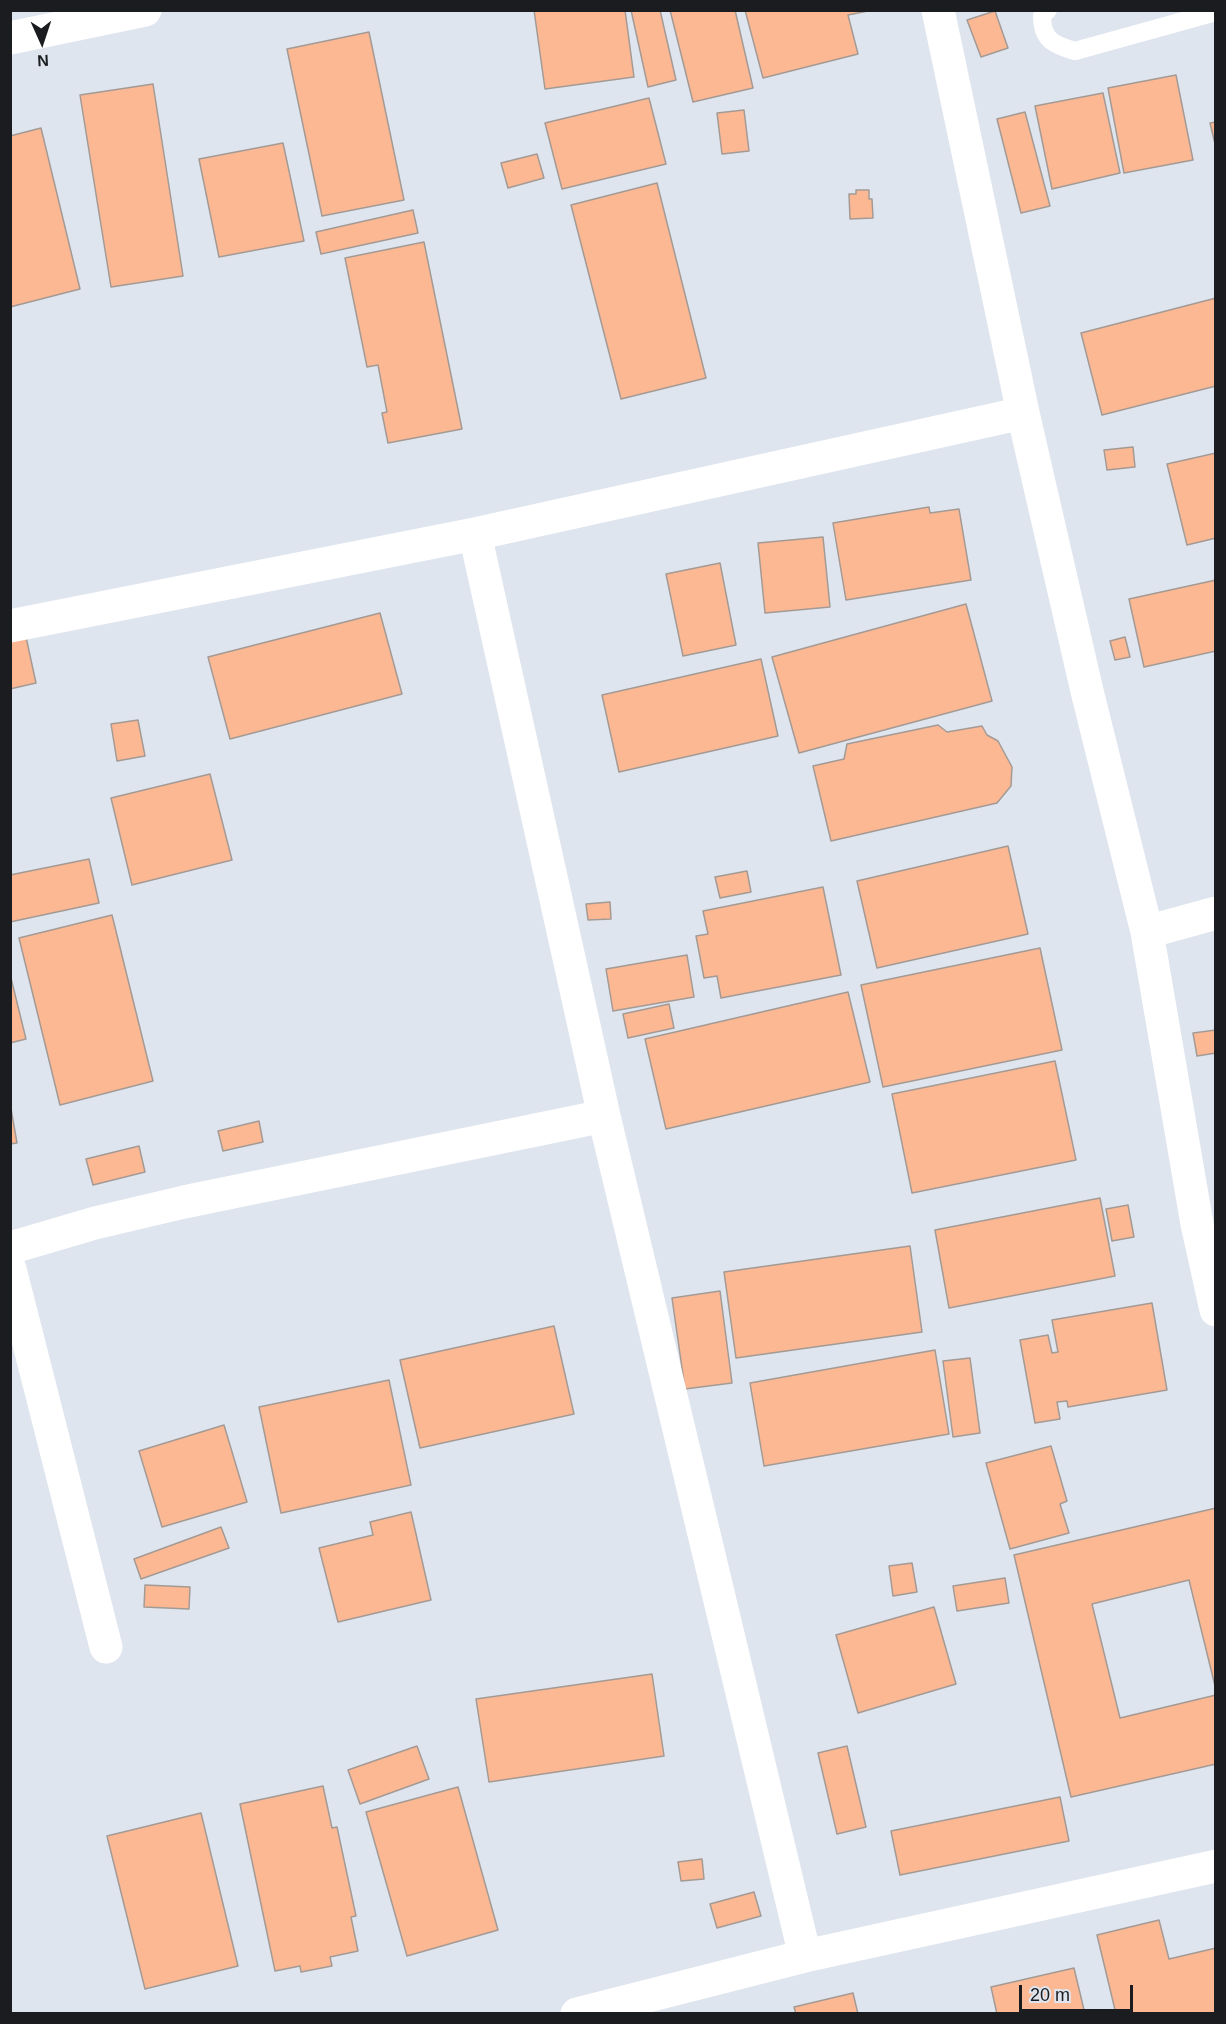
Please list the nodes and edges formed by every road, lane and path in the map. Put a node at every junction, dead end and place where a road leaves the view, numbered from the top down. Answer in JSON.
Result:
{"nodes":[{"id":1,"x":145,"y":10,"type":"edge"},
{"id":2,"x":938,"y":10,"type":"edge"},
{"id":3,"x":1048,"y":10,"type":"edge"},
{"id":4,"x":1215,"y":12,"type":"edge"},
{"id":5,"x":10,"y":38,"type":"edge"},
{"id":6,"x":1023,"y":413,"type":"junction"},
{"id":7,"x":475,"y":534,"type":"junction"},
{"id":8,"x":10,"y":626,"type":"edge"},
{"id":9,"x":1215,"y":913,"type":"edge"},
{"id":10,"x":1147,"y":932,"type":"junction"},
{"id":11,"x":604,"y":1116,"type":"junction"},
{"id":12,"x":10,"y":1248,"type":"edge"},
{"id":13,"x":10,"y":1269,"type":"edge"},
{"id":14,"x":1215,"y":1310,"type":"edge"},
{"id":15,"x":106,"y":1647,"type":"dead end"},
{"id":16,"x":1215,"y":1866,"type":"edge"},
{"id":17,"x":805,"y":1956,"type":"junction"},
{"id":18,"x":577,"y":2013,"type":"edge"}],
"edges":[{"from":1,"to":5,"type":"street"},
{"from":2,"to":6,"type":"street"},
{"from":3,"to":4,"type":"lane"},
{"from":6,"to":7,"type":"street"},
{"from":6,"to":10,"type":"street"},
{"from":7,"to":8,"type":"street"},
{"from":7,"to":11,"type":"street"},
{"from":9,"to":10,"type":"street"},
{"from":10,"to":14,"type":"street"},
{"from":11,"to":12,"type":"street"},
{"from":11,"to":17,"type":"street"},
{"from":13,"to":15,"type":"street"},
{"from":16,"to":17,"type":"street"},
{"from":17,"to":18,"type":"street"}]}
